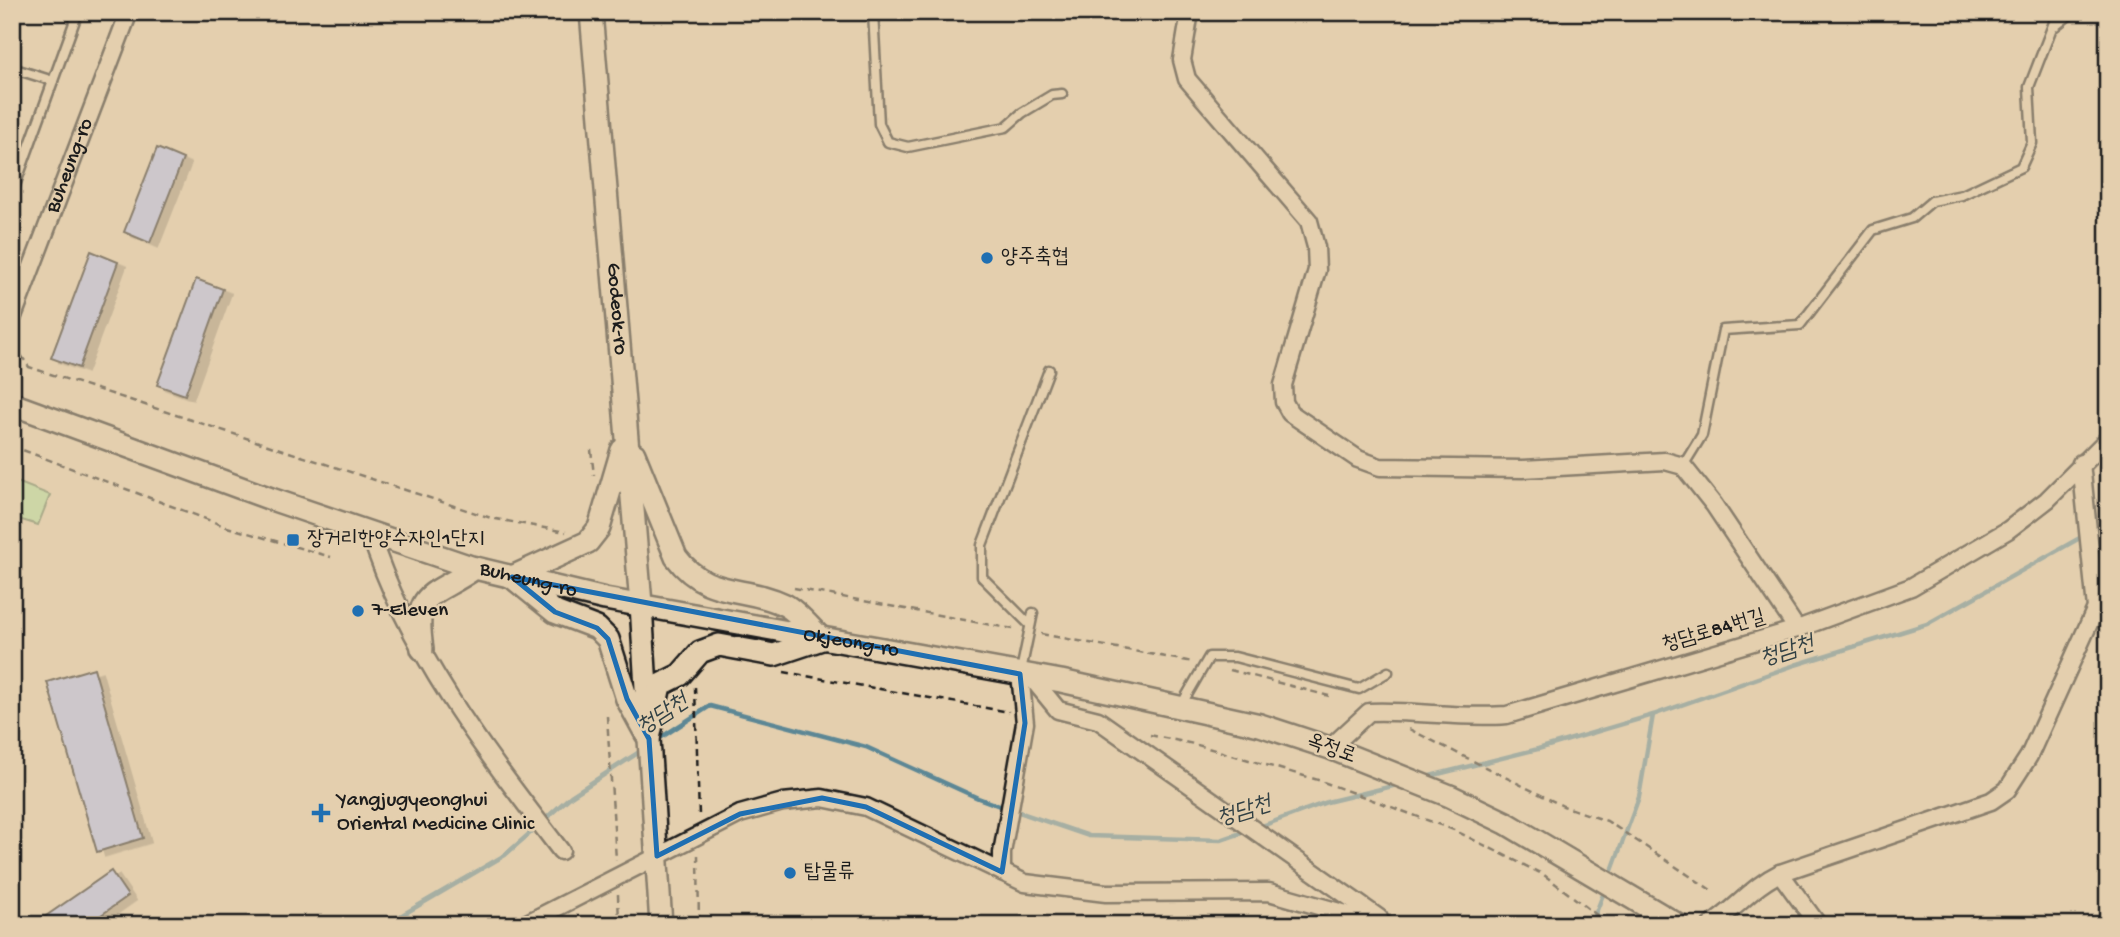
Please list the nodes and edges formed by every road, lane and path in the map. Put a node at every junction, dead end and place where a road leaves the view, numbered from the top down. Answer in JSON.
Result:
{"nodes":[{"id":1,"x":78,"y":12,"type":"edge"},
{"id":2,"x":129,"y":12,"type":"edge"},
{"id":3,"x":591,"y":12,"type":"edge"},
{"id":4,"x":873,"y":12,"type":"edge"},
{"id":5,"x":1190,"y":12,"type":"edge"},
{"id":6,"x":2058,"y":12,"type":"edge"},
{"id":7,"x":2073,"y":12,"type":"edge"},
{"id":8,"x":2052,"y":29,"type":"junction"},
{"id":9,"x":12,"y":68,"type":"edge"},
{"id":10,"x":53,"y":81,"type":"junction"},
{"id":11,"x":1062,"y":94,"type":"dead end"},
{"id":12,"x":12,"y":194,"type":"edge"},
{"id":13,"x":12,"y":268,"type":"edge"},
{"id":14,"x":29,"y":273,"type":"junction"},
{"id":15,"x":12,"y":319,"type":"edge"},
{"id":16,"x":21,"y":355,"type":"dead end"},
{"id":17,"x":1049,"y":370,"type":"dead end"},
{"id":18,"x":12,"y":404,"type":"edge"},
{"id":19,"x":626,"y":436,"type":"junction"},
{"id":20,"x":2108,"y":439,"type":"edge"},
{"id":21,"x":12,"y":446,"type":"edge"},
{"id":22,"x":2081,"y":463,"type":"junction"},
{"id":23,"x":1683,"y":466,"type":"junction"},
{"id":24,"x":569,"y":532,"type":"dead end"},
{"id":25,"x":370,"y":533,"type":"junction"},
{"id":26,"x":331,"y":557,"type":"dead end"},
{"id":27,"x":475,"y":568,"type":"junction"},
{"id":28,"x":512,"y":577,"type":"junction"},
{"id":29,"x":788,"y":587,"type":"dead end"},
{"id":30,"x":2100,"y":598,"type":"edge"},
{"id":31,"x":641,"y":604,"type":"junction"},
{"id":32,"x":1033,"y":612,"type":"dead end"},
{"id":33,"x":1030,"y":629,"type":"junction"},
{"id":34,"x":1797,"y":629,"type":"junction"},
{"id":35,"x":822,"y":639,"type":"junction"},
{"id":36,"x":422,"y":649,"type":"junction"},
{"id":37,"x":1205,"y":665,"type":"junction"},
{"id":38,"x":775,"y":670,"type":"dead end"},
{"id":39,"x":1388,"y":672,"type":"dead end"},
{"id":40,"x":1026,"y":675,"type":"junction"},
{"id":41,"x":695,"y":681,"type":"dead end"},
{"id":42,"x":1329,"y":696,"type":"dead end"},
{"id":43,"x":1180,"y":707,"type":"junction"},
{"id":44,"x":607,"y":716,"type":"dead end"},
{"id":45,"x":1024,"y":717,"type":"junction"},
{"id":46,"x":1416,"y":733,"type":"dead end"},
{"id":47,"x":1149,"y":735,"type":"dead end"},
{"id":48,"x":649,"y":738,"type":"junction"},
{"id":49,"x":1340,"y":752,"type":"junction"},
{"id":50,"x":614,"y":825,"type":"dead end"},
{"id":51,"x":698,"y":835,"type":"junction"},
{"id":52,"x":561,"y":851,"type":"dead end"},
{"id":53,"x":657,"y":856,"type":"junction"},
{"id":54,"x":1002,"y":872,"type":"junction"},
{"id":55,"x":1780,"y":873,"type":"junction"},
{"id":56,"x":1711,"y":890,"type":"dead end"},
{"id":57,"x":1677,"y":924,"type":"edge"},
{"id":58,"x":523,"y":925,"type":"edge"},
{"id":59,"x":661,"y":925,"type":"edge"},
{"id":60,"x":699,"y":925,"type":"edge"},
{"id":61,"x":1387,"y":925,"type":"edge"},
{"id":62,"x":1610,"y":925,"type":"edge"},
{"id":63,"x":1711,"y":925,"type":"edge"},
{"id":64,"x":1818,"y":925,"type":"edge"}],
"edges":[{"from":1,"to":10,"type":"lane"},
{"from":2,"to":14,"type":"street","name":"Buheung-ro"},
{"from":3,"to":19,"type":"main road","name":"Godeok-ro"},
{"from":4,"to":11,"type":"lane"},
{"from":5,"to":23,"type":"street"},
{"from":6,"to":8,"type":"lane"},
{"from":7,"to":8,"type":"lane"},
{"from":8,"to":23,"type":"lane"},
{"from":9,"to":10,"type":"lane"},
{"from":10,"to":12,"type":"lane"},
{"from":13,"to":14,"type":"lane"},
{"from":14,"to":15,"type":"street","name":"Buheung-ro"},
{"from":16,"to":24,"type":"path"},
{"from":17,"to":33,"type":"lane"},
{"from":18,"to":25,"type":"main road","name":"Buheung-ro"},
{"from":19,"to":28,"type":"main road"},
{"from":19,"to":31,"type":"main road","name":"Godeok-ro"},
{"from":19,"to":35,"type":"main road"},
{"from":20,"to":22,"type":"street","name":"청담로84번길"},
{"from":21,"to":26,"type":"path"},
{"from":22,"to":30,"type":"street"},
{"from":22,"to":34,"type":"street","name":"청담로84번길"},
{"from":23,"to":34,"type":"street"},
{"from":25,"to":27,"type":"main road","name":"Buheung-ro"},
{"from":25,"to":36,"type":"street"},
{"from":27,"to":28,"type":"main road","name":"Buheung-ro"},
{"from":27,"to":36,"type":"main road"},
{"from":28,"to":31,"type":"main road","name":"Buheung-ro"},
{"from":28,"to":48,"type":"main road"},
{"from":29,"to":33,"type":"path"},
{"from":30,"to":55,"type":"street"},
{"from":31,"to":35,"type":"main road","name":"Okjeong-ro"},
{"from":31,"to":48,"type":"main road"},
{"from":32,"to":33,"type":"lane"},
{"from":33,"to":37,"type":"path"},
{"from":33,"to":40,"type":"lane"},
{"from":34,"to":49,"type":"street","name":"청담로84번길"},
{"from":35,"to":40,"type":"main road","name":"Okjeong-ro"},
{"from":35,"to":48,"type":"main road"},
{"from":36,"to":52,"type":"street"},
{"from":37,"to":39,"type":"lane"},
{"from":37,"to":42,"type":"path"},
{"from":37,"to":43,"type":"lane"},
{"from":38,"to":45,"type":"path"},
{"from":40,"to":43,"type":"main road","name":"옥정로"},
{"from":40,"to":45,"type":"street"},
{"from":40,"to":61,"type":"street"},
{"from":41,"to":51,"type":"path"},
{"from":43,"to":49,"type":"main road","name":"옥정로"},
{"from":44,"to":50,"type":"path"},
{"from":45,"to":54,"type":"street"},
{"from":46,"to":56,"type":"path"},
{"from":47,"to":62,"type":"path"},
{"from":48,"to":53,"type":"main road"},
{"from":49,"to":57,"type":"main road","name":"옥정로"},
{"from":51,"to":53,"type":"street"},
{"from":51,"to":54,"type":"street"},
{"from":51,"to":60,"type":"path"},
{"from":53,"to":58,"type":"street"},
{"from":53,"to":59,"type":"main road"},
{"from":54,"to":61,"type":"street"},
{"from":55,"to":63,"type":"street"},
{"from":55,"to":64,"type":"street"}]}
